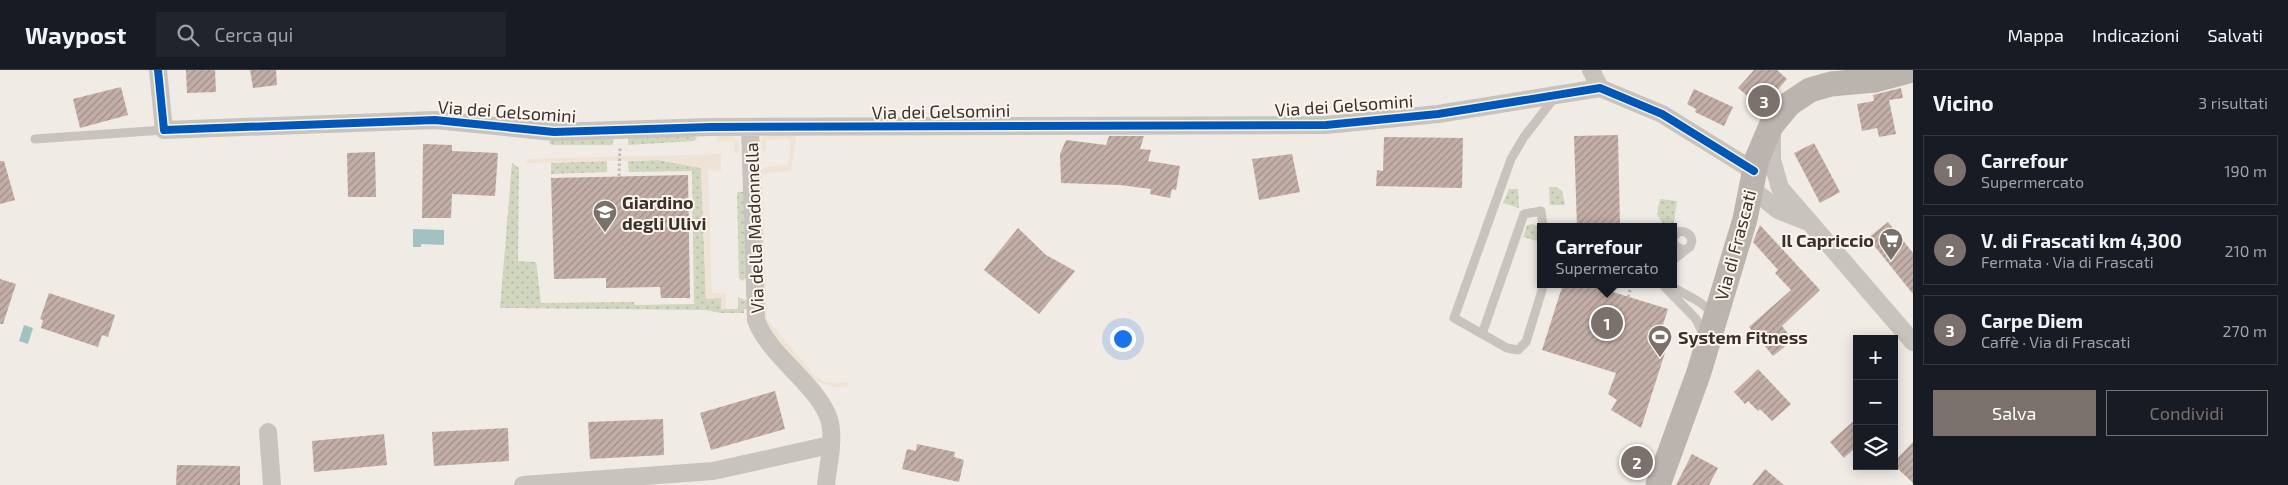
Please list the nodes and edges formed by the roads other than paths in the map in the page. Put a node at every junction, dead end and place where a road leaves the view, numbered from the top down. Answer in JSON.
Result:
{"nodes":[{"id":1,"x":158,"y":70,"type":"edge"},
{"id":2,"x":1591,"y":70,"type":"edge"},
{"id":3,"x":1912,"y":70,"type":"edge"},
{"id":4,"x":1600,"y":88,"type":"junction"},
{"id":5,"x":1557,"y":95,"type":"junction"},
{"id":6,"x":750,"y":127,"type":"junction"},
{"id":7,"x":164,"y":130,"type":"junction"},
{"id":8,"x":35,"y":139,"type":"dead end"},
{"id":9,"x":1759,"y":168,"type":"junction"},
{"id":10,"x":1778,"y":210,"type":"junction"},
{"id":11,"x":1745,"y":219,"type":"junction"},
{"id":12,"x":1807,"y":221,"type":"junction"},
{"id":13,"x":1543,"y":223,"type":"edge"},
{"id":14,"x":1677,"y":234,"type":"edge"},
{"id":15,"x":1677,"y":246,"type":"edge"},
{"id":16,"x":1687,"y":249,"type":"junction"},
{"id":17,"x":1677,"y":257,"type":"edge"},
{"id":18,"x":1543,"y":288,"type":"edge"},
{"id":19,"x":1666,"y":288,"type":"edge"},
{"id":20,"x":1674,"y":288,"type":"edge"},
{"id":21,"x":1715,"y":322,"type":"junction"},
{"id":22,"x":1482,"y":334,"type":"junction"},
{"id":23,"x":1913,"y":342,"type":"edge"},
{"id":24,"x":1706,"y":350,"type":"junction"},
{"id":25,"x":268,"y":432,"type":"dead end"},
{"id":26,"x":830,"y":445,"type":"junction"},
{"id":27,"x":272,"y":485,"type":"edge"},
{"id":28,"x":523,"y":485,"type":"edge"},
{"id":29,"x":826,"y":485,"type":"edge"},
{"id":30,"x":1658,"y":485,"type":"edge"}],
"edges":[{"from":1,"to":7,"type":"street"},
{"from":2,"to":4,"type":"street"},
{"from":3,"to":9,"type":"main road","name":"Via di Frascati"},
{"from":4,"to":5,"type":"street","name":"Via dei Gelsomini"},
{"from":4,"to":9,"type":"street"},
{"from":5,"to":6,"type":"street","name":"Via dei Gelsomini"},
{"from":5,"to":22,"type":"lane"},
{"from":6,"to":7,"type":"street","name":"Via dei Gelsomini"},
{"from":6,"to":26,"type":"street","name":"Via della Madonnella"},
{"from":7,"to":8,"type":"lane"},
{"from":9,"to":10,"type":"street"},
{"from":9,"to":11,"type":"main road","name":"Via di Frascati"},
{"from":9,"to":12,"type":"street"},
{"from":10,"to":11,"type":"street"},
{"from":10,"to":12,"type":"street"},
{"from":11,"to":21,"type":"main road","name":"Via di Frascati"},
{"from":12,"to":23,"type":"street"},
{"from":13,"to":22,"type":"lane"},
{"from":14,"to":16,"type":"lane"},
{"from":15,"to":16,"type":"lane"},
{"from":16,"to":17,"type":"lane"},
{"from":18,"to":22,"type":"lane"},
{"from":19,"to":24,"type":"lane"},
{"from":20,"to":21,"type":"lane"},
{"from":21,"to":24,"type":"main road","name":"Via di Frascati"},
{"from":24,"to":30,"type":"main road","name":"Via di Frascati"},
{"from":25,"to":27,"type":"street"},
{"from":26,"to":28,"type":"street"},
{"from":26,"to":29,"type":"street","name":"Via della Madonnella"}]}
